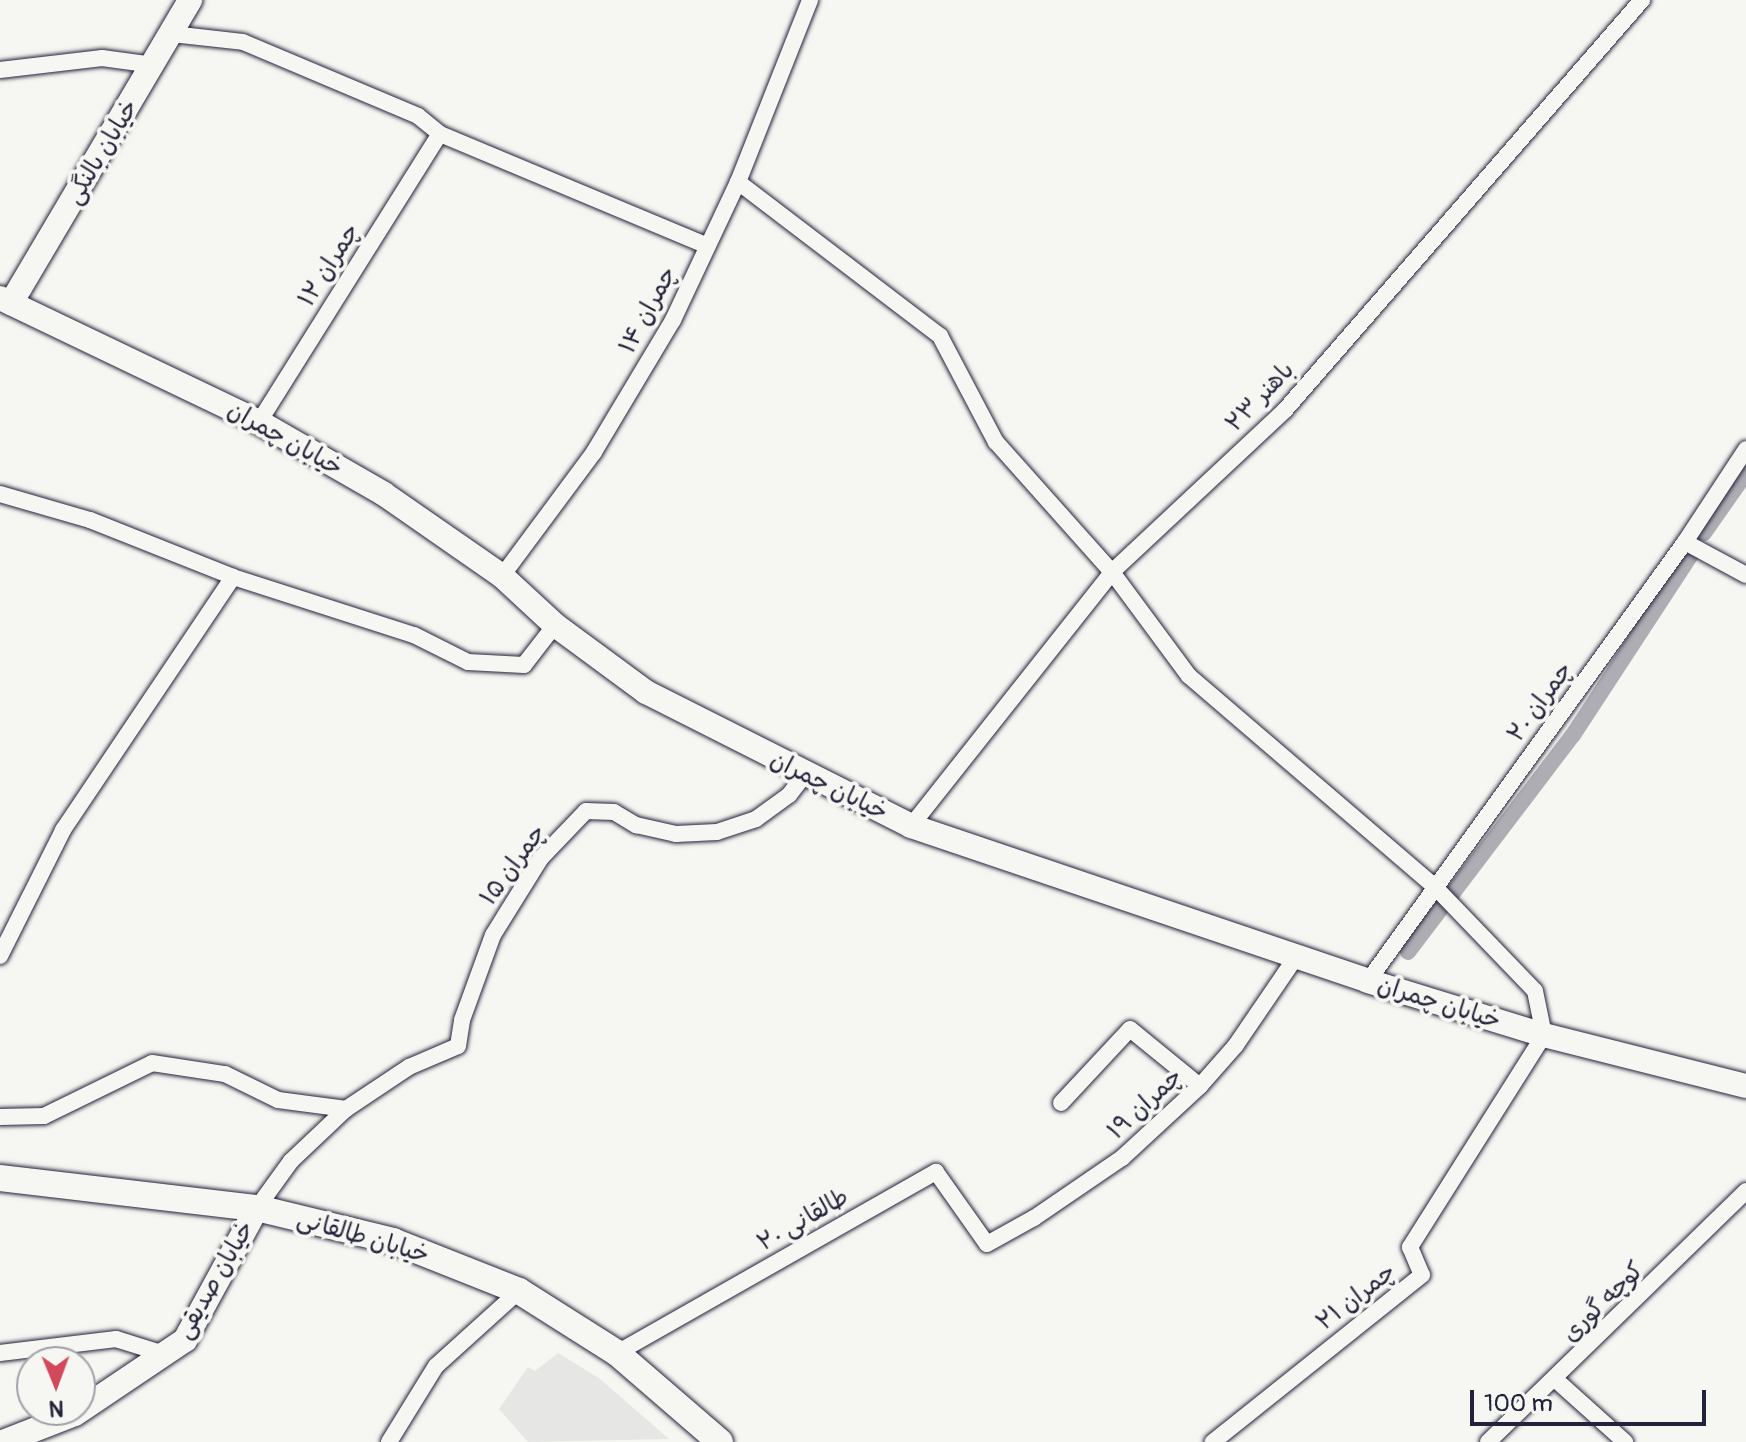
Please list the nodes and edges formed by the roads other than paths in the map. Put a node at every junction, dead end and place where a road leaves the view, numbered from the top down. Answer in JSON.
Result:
{"nodes":[{"id":1,"x":190,"y":0,"type":"edge"},
{"id":2,"x":810,"y":0,"type":"edge"},
{"id":3,"x":1642,"y":0,"type":"edge"},
{"id":4,"x":172,"y":34,"type":"junction"},
{"id":5,"x":154,"y":65,"type":"junction"},
{"id":6,"x":0,"y":70,"type":"edge"},
{"id":7,"x":440,"y":134,"type":"junction"},
{"id":8,"x":738,"y":182,"type":"junction"},
{"id":9,"x":708,"y":246,"type":"junction"},
{"id":10,"x":4,"y":305,"type":"edge"},
{"id":11,"x":259,"y":422,"type":"junction"},
{"id":12,"x":1746,"y":449,"type":"edge"},
{"id":13,"x":0,"y":494,"type":"edge"},
{"id":14,"x":1685,"y":542,"type":"junction"},
{"id":15,"x":1112,"y":572,"type":"junction"},
{"id":16,"x":1746,"y":575,"type":"edge"},
{"id":17,"x":502,"y":576,"type":"junction"},
{"id":18,"x":233,"y":577,"type":"junction"},
{"id":19,"x":555,"y":625,"type":"junction"},
{"id":20,"x":804,"y":776,"type":"junction"},
{"id":21,"x":911,"y":826,"type":"junction"},
{"id":22,"x":1435,"y":887,"type":"junction"},
{"id":23,"x":0,"y":956,"type":"edge"},
{"id":24,"x":1296,"y":957,"type":"junction"},
{"id":25,"x":1368,"y":981,"type":"junction"},
{"id":26,"x":1544,"y":1035,"type":"junction"},
{"id":27,"x":1200,"y":1086,"type":"junction"},
{"id":28,"x":1746,"y":1086,"type":"edge"},
{"id":29,"x":1061,"y":1103,"type":"dead end"},
{"id":30,"x":346,"y":1109,"type":"junction"},
{"id":31,"x":0,"y":1117,"type":"edge"},
{"id":32,"x":0,"y":1178,"type":"edge"},
{"id":33,"x":1746,"y":1191,"type":"edge"},
{"id":34,"x":257,"y":1208,"type":"junction"},
{"id":35,"x":987,"y":1244,"type":"joint"},
{"id":36,"x":519,"y":1291,"type":"junction"},
{"id":37,"x":0,"y":1353,"type":"edge"},
{"id":38,"x":617,"y":1353,"type":"junction"},
{"id":39,"x":164,"y":1354,"type":"junction"},
{"id":40,"x":1556,"y":1380,"type":"junction"},
{"id":41,"x":3,"y":1442,"type":"edge"},
{"id":42,"x":389,"y":1442,"type":"edge"},
{"id":43,"x":720,"y":1442,"type":"edge"},
{"id":44,"x":1213,"y":1442,"type":"edge"},
{"id":45,"x":1488,"y":1442,"type":"edge"},
{"id":46,"x":1625,"y":1442,"type":"edge"}],
"edges":[{"from":1,"to":4,"type":"main road","name":"خیابان بالنگی"},
{"from":2,"to":8,"type":"street","name":"چمران ۱۴"},
{"from":3,"to":15,"type":"street","name":"باهنر ۲۳"},
{"from":4,"to":5,"type":"main road","name":"خیابان بالنگی"},
{"from":4,"to":7,"type":"street"},
{"from":5,"to":6,"type":"street"},
{"from":5,"to":10,"type":"main road","name":"خیابان بالنگی"},
{"from":7,"to":9,"type":"street"},
{"from":7,"to":11,"type":"street","name":"چمران ۱۲"},
{"from":8,"to":9,"type":"street","name":"چمران ۱۴"},
{"from":8,"to":15,"type":"street"},
{"from":9,"to":17,"type":"street","name":"چمران ۱۴"},
{"from":10,"to":11,"type":"main road","name":"خیابان چمران"},
{"from":11,"to":17,"type":"main road","name":"خیابان چمران"},
{"from":12,"to":14,"type":"street","name":"چمران ۲۰"},
{"from":13,"to":18,"type":"street"},
{"from":14,"to":16,"type":"street"},
{"from":14,"to":22,"type":"street","name":"چمران ۲۰"},
{"from":15,"to":21,"type":"street","name":"باهنر ۲۳"},
{"from":15,"to":22,"type":"street"},
{"from":17,"to":19,"type":"main road","name":"خیابان چمران"},
{"from":18,"to":19,"type":"street"},
{"from":18,"to":23,"type":"street"},
{"from":19,"to":20,"type":"main road","name":"خیابان چمران"},
{"from":20,"to":21,"type":"main road","name":"خیابان چمران"},
{"from":20,"to":30,"type":"street","name":"چمران ۱۵"},
{"from":21,"to":24,"type":"main road","name":"خیابان چمران"},
{"from":22,"to":25,"type":"street","name":"چمران ۲۰"},
{"from":22,"to":26,"type":"street"},
{"from":24,"to":25,"type":"main road","name":"خیابان چمران"},
{"from":24,"to":27,"type":"street","name":"چمران ۱۹"},
{"from":25,"to":26,"type":"main road","name":"خیابان چمران"},
{"from":26,"to":28,"type":"main road","name":"خیابان چمران"},
{"from":26,"to":44,"type":"street","name":"چمران ۲۱"},
{"from":27,"to":29,"type":"street"},
{"from":27,"to":35,"type":"street","name":"چمران ۱۹"},
{"from":30,"to":31,"type":"street"},
{"from":30,"to":34,"type":"street"},
{"from":32,"to":34,"type":"main road","name":"خیابان طالقانی"},
{"from":33,"to":40,"type":"street","name":"کوچه گوری"},
{"from":34,"to":36,"type":"main road","name":"خیابان طالقانی"},
{"from":34,"to":39,"type":"main road","name":"خیابان صدیقی"},
{"from":35,"to":38,"type":"street","name":"طالقانی ۲۰"},
{"from":36,"to":38,"type":"main road","name":"خیابان طالقانی"},
{"from":36,"to":42,"type":"street"},
{"from":37,"to":39,"type":"street"},
{"from":38,"to":43,"type":"main road","name":"خیابان طالقانی"},
{"from":39,"to":41,"type":"main road","name":"خیابان صدیقی"},
{"from":40,"to":45,"type":"street","name":"کوچه گوری"},
{"from":40,"to":46,"type":"street"}]}
